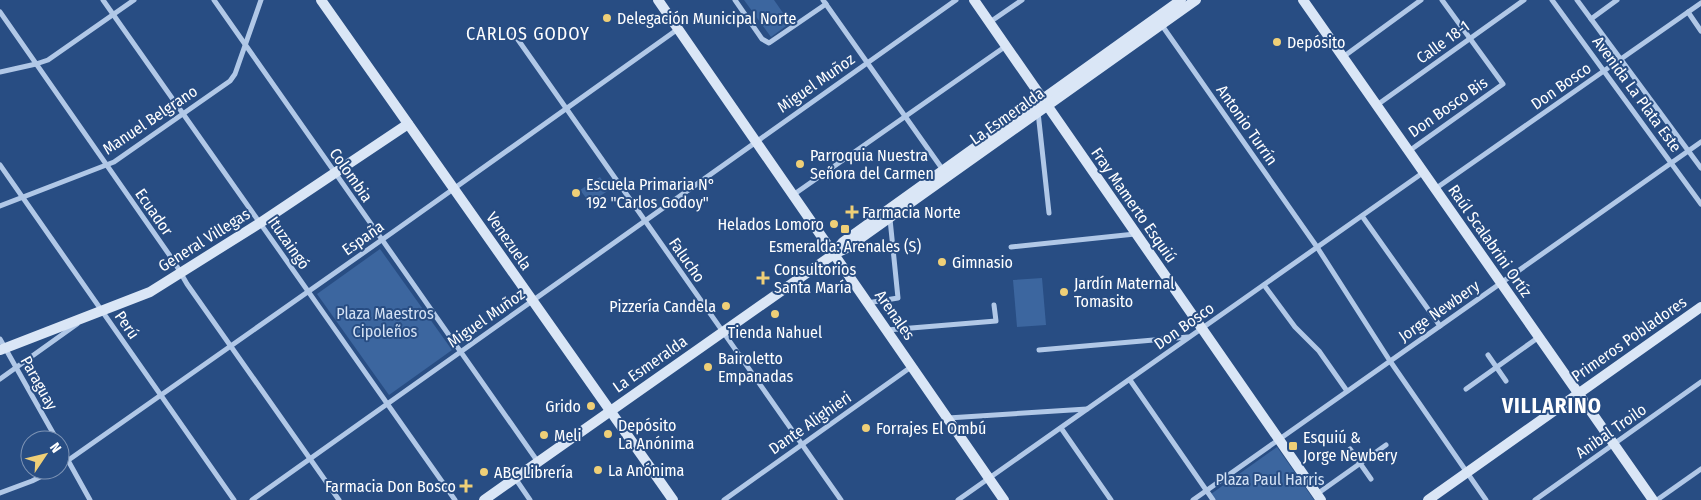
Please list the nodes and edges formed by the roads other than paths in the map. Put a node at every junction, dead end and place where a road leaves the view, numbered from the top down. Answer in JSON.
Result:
{"nodes":[{"id":1,"x":102,"y":0,"type":"edge"},
{"id":2,"x":134,"y":0,"type":"edge"},
{"id":3,"x":214,"y":0,"type":"edge"},
{"id":4,"x":262,"y":0,"type":"edge"},
{"id":5,"x":321,"y":0,"type":"edge"},
{"id":6,"x":658,"y":0,"type":"edge"},
{"id":7,"x":735,"y":0,"type":"edge"},
{"id":8,"x":956,"y":0,"type":"edge"},
{"id":9,"x":974,"y":0,"type":"edge"},
{"id":10,"x":1022,"y":0,"type":"edge"},
{"id":11,"x":1181,"y":0,"type":"edge"},
{"id":12,"x":1196,"y":0,"type":"edge"},
{"id":13,"x":1303,"y":0,"type":"edge"},
{"id":14,"x":1421,"y":0,"type":"edge"},
{"id":15,"x":1442,"y":0,"type":"edge"},
{"id":16,"x":1524,"y":0,"type":"edge"},
{"id":17,"x":1552,"y":0,"type":"edge"},
{"id":18,"x":1577,"y":0,"type":"edge"},
{"id":19,"x":1617,"y":0,"type":"edge"},
{"id":20,"x":825,"y":2,"type":"edge"},
{"id":21,"x":1701,"y":3,"type":"edge"},
{"id":22,"x":0,"y":12,"type":"edge"},
{"id":23,"x":1688,"y":12,"type":"junction"},
{"id":24,"x":113,"y":15,"type":"junction"},
{"id":25,"x":1591,"y":19,"type":"junction"},
{"id":26,"x":990,"y":22,"type":"junction"},
{"id":27,"x":1158,"y":22,"type":"junction"},
{"id":28,"x":678,"y":28,"type":"junction"},
{"id":29,"x":1701,"y":31,"type":"edge"},
{"id":30,"x":514,"y":34,"type":"dead end"},
{"id":31,"x":1470,"y":38,"type":"junction"},
{"id":32,"x":245,"y":45,"type":"junction"},
{"id":33,"x":1006,"y":46,"type":"junction"},
{"id":34,"x":1343,"y":56,"type":"junction"},
{"id":35,"x":1621,"y":59,"type":"junction"},
{"id":36,"x":867,"y":63,"type":"junction"},
{"id":37,"x":36,"y":64,"type":"junction"},
{"id":38,"x":1604,"y":71,"type":"junction"},
{"id":39,"x":0,"y":72,"type":"edge"},
{"id":40,"x":1377,"y":105,"type":"junction"},
{"id":41,"x":1043,"y":106,"type":"junction"},
{"id":42,"x":566,"y":108,"type":"junction"},
{"id":43,"x":183,"y":114,"type":"junction"},
{"id":44,"x":905,"y":117,"type":"junction"},
{"id":45,"x":408,"y":124,"type":"junction"},
{"id":46,"x":756,"y":142,"type":"junction"},
{"id":47,"x":1701,"y":142,"type":"edge"},
{"id":48,"x":1408,"y":151,"type":"junction"},
{"id":49,"x":1688,"y":151,"type":"junction"},
{"id":50,"x":1671,"y":163,"type":"junction"},
{"id":51,"x":0,"y":165,"type":"edge"},
{"id":52,"x":107,"y":166,"type":"junction"},
{"id":53,"x":1701,"y":168,"type":"edge"},
{"id":54,"x":943,"y":170,"type":"junction"},
{"id":55,"x":1424,"y":172,"type":"junction"},
{"id":56,"x":335,"y":173,"type":"junction"},
{"id":57,"x":454,"y":189,"type":"junction"},
{"id":58,"x":1435,"y":189,"type":"junction"},
{"id":59,"x":793,"y":195,"type":"junction"},
{"id":60,"x":22,"y":197,"type":"junction"},
{"id":61,"x":1701,"y":204,"type":"edge"},
{"id":62,"x":0,"y":206,"type":"edge"},
{"id":63,"x":1049,"y":213,"type":"dead end"},
{"id":64,"x":1362,"y":216,"type":"junction"},
{"id":65,"x":890,"y":218,"type":"junction"},
{"id":66,"x":645,"y":221,"type":"junction"},
{"id":67,"x":260,"y":223,"type":"junction"},
{"id":68,"x":1136,"y":234,"type":"junction"},
{"id":69,"x":382,"y":240,"type":"junction"},
{"id":70,"x":1011,"y":247,"type":"dead end"},
{"id":71,"x":1317,"y":247,"type":"junction"},
{"id":72,"x":834,"y":254,"type":"junction"},
{"id":73,"x":181,"y":273,"type":"junction"},
{"id":74,"x":1501,"y":283,"type":"junction"},
{"id":75,"x":1264,"y":285,"type":"junction"},
{"id":76,"x":308,"y":292,"type":"junction"},
{"id":77,"x":533,"y":300,"type":"junction"},
{"id":78,"x":868,"y":303,"type":"junction"},
{"id":79,"x":994,"y":305,"type":"dead end"},
{"id":80,"x":1701,"y":308,"type":"edge"},
{"id":81,"x":102,"y":311,"type":"junction"},
{"id":82,"x":87,"y":317,"type":"junction"},
{"id":83,"x":1440,"y":326,"type":"junction"},
{"id":84,"x":1202,"y":329,"type":"junction"},
{"id":85,"x":887,"y":330,"type":"junction"},
{"id":86,"x":723,"y":332,"type":"junction"},
{"id":87,"x":1190,"y":337,"type":"junction"},
{"id":88,"x":1539,"y":337,"type":"junction"},
{"id":89,"x":2,"y":346,"type":"edge"},
{"id":90,"x":231,"y":346,"type":"junction"},
{"id":91,"x":1039,"y":350,"type":"dead end"},
{"id":92,"x":460,"y":352,"type":"junction"},
{"id":93,"x":1488,"y":355,"type":"dead end"},
{"id":94,"x":1390,"y":361,"type":"junction"},
{"id":95,"x":912,"y":367,"type":"junction"},
{"id":96,"x":1496,"y":367,"type":"junction"},
{"id":97,"x":16,"y":368,"type":"junction"},
{"id":98,"x":0,"y":379,"type":"edge"},
{"id":99,"x":1130,"y":380,"type":"junction"},
{"id":100,"x":1506,"y":381,"type":"dead end"},
{"id":101,"x":1701,"y":382,"type":"edge"},
{"id":102,"x":1466,"y":388,"type":"dead end"},
{"id":103,"x":1347,"y":391,"type":"junction"},
{"id":104,"x":1579,"y":394,"type":"junction"},
{"id":105,"x":161,"y":395,"type":"junction"},
{"id":106,"x":387,"y":404,"type":"junction"},
{"id":107,"x":1087,"y":409,"type":"junction"},
{"id":108,"x":610,"y":410,"type":"junction"},
{"id":109,"x":948,"y":418,"type":"junction"},
{"id":110,"x":1061,"y":428,"type":"junction"},
{"id":111,"x":51,"y":430,"type":"edge"},
{"id":112,"x":1278,"y":439,"type":"junction"},
{"id":113,"x":1614,"y":444,"type":"junction"},
{"id":114,"x":802,"y":445,"type":"junction"},
{"id":115,"x":1386,"y":445,"type":"dead end"},
{"id":116,"x":1350,"y":449,"type":"dead end"},
{"id":117,"x":310,"y":458,"type":"junction"},
{"id":118,"x":70,"y":459,"type":"edge"},
{"id":119,"x":538,"y":462,"type":"junction"},
{"id":120,"x":70,"y":464,"type":"edge"},
{"id":121,"x":1360,"y":464,"type":"junction"},
{"id":122,"x":1701,"y":469,"type":"edge"},
{"id":123,"x":1467,"y":472,"type":"junction"},
{"id":124,"x":515,"y":478,"type":"junction"},
{"id":125,"x":989,"y":478,"type":"junction"},
{"id":126,"x":1371,"y":479,"type":"dead end"},
{"id":127,"x":33,"y":480,"type":"edge"},
{"id":128,"x":1206,"y":490,"type":"junction"},
{"id":129,"x":0,"y":492,"type":"edge"},
{"id":130,"x":1319,"y":497,"type":"edge"},
{"id":131,"x":90,"y":500,"type":"edge"},
{"id":132,"x":234,"y":500,"type":"edge"},
{"id":133,"x":252,"y":500,"type":"edge"},
{"id":134,"x":339,"y":500,"type":"edge"},
{"id":135,"x":455,"y":500,"type":"edge"},
{"id":136,"x":484,"y":500,"type":"edge"},
{"id":137,"x":530,"y":500,"type":"edge"},
{"id":138,"x":673,"y":500,"type":"edge"},
{"id":139,"x":724,"y":500,"type":"edge"},
{"id":140,"x":840,"y":500,"type":"edge"},
{"id":141,"x":958,"y":500,"type":"edge"},
{"id":142,"x":1004,"y":500,"type":"edge"},
{"id":143,"x":1111,"y":500,"type":"edge"},
{"id":144,"x":1192,"y":500,"type":"edge"},
{"id":145,"x":1213,"y":500,"type":"edge"},
{"id":146,"x":1428,"y":500,"type":"edge"},
{"id":147,"x":1486,"y":500,"type":"edge"},
{"id":148,"x":1535,"y":500,"type":"edge"},
{"id":149,"x":1653,"y":500,"type":"edge"},
{"id":150,"x":1657,"y":500,"type":"edge"}],
"edges":[{"from":1,"to":24,"type":"street","name":"Ituzaingó"},
{"from":2,"to":24,"type":"street"},
{"from":3,"to":32,"type":"street","name":"Colombia"},
{"from":4,"to":32,"type":"street","name":"Manuel Belgrano"},
{"from":5,"to":45,"type":"street","name":"Venezuela"},
{"from":6,"to":28,"type":"street","name":"Arenales"},
{"from":7,"to":20,"type":"street"},
{"from":8,"to":36,"type":"street","name":"Miguel Muñoz"},
{"from":9,"to":26,"type":"street","name":"Fray Mamerto Esquiú"},
{"from":10,"to":26,"type":"street"},
{"from":11,"to":27,"type":"street","name":"La Esmeralda"},
{"from":12,"to":27,"type":"street","name":"La Esmeralda"},
{"from":13,"to":34,"type":"street","name":"Raúl Scalabrini Ortíz"},
{"from":14,"to":34,"type":"street"},
{"from":15,"to":31,"type":"street"},
{"from":16,"to":31,"type":"street","name":"Calle 18-1"},
{"from":17,"to":38,"type":"street","name":"Avenida La Plata Este"},
{"from":18,"to":25,"type":"street","name":"Avenida La Plata Este"},
{"from":19,"to":25,"type":"street"},
{"from":20,"to":36,"type":"street"},
{"from":21,"to":23,"type":"street","name":"Don Bosco"},
{"from":22,"to":37,"type":"street","name":"Ecuador"},
{"from":23,"to":29,"type":"street"},
{"from":23,"to":35,"type":"street","name":"Don Bosco"},
{"from":24,"to":37,"type":"street"},
{"from":24,"to":43,"type":"street","name":"Ituzaingó"},
{"from":25,"to":35,"type":"street","name":"Avenida La Plata Este"},
{"from":26,"to":33,"type":"street","name":"Fray Mamerto Esquiú"},
{"from":27,"to":41,"type":"street","name":"La Esmeralda"},
{"from":27,"to":71,"type":"street","name":"Antonio Turrín"},
{"from":28,"to":42,"type":"street","name":"España"},
{"from":28,"to":46,"type":"street","name":"Arenales"},
{"from":30,"to":42,"type":"street","name":"Falucho"},
{"from":31,"to":40,"type":"street","name":"Calle 18-1"},
{"from":31,"to":48,"type":"street","name":"Don Bosco Bis"},
{"from":32,"to":43,"type":"street","name":"Manuel Belgrano"},
{"from":32,"to":56,"type":"street","name":"Colombia"},
{"from":33,"to":41,"type":"street","name":"Fray Mamerto Esquiú"},
{"from":33,"to":44,"type":"street"},
{"from":34,"to":40,"type":"street","name":"Raúl Scalabrini Ortíz"},
{"from":35,"to":38,"type":"street","name":"Don Bosco"},
{"from":35,"to":49,"type":"street","name":"Avenida La Plata Este"},
{"from":36,"to":44,"type":"street"},
{"from":36,"to":46,"type":"street","name":"Miguel Muñoz"},
{"from":37,"to":39,"type":"street"},
{"from":37,"to":52,"type":"street","name":"Ecuador"},
{"from":38,"to":50,"type":"street","name":"Avenida La Plata Este"},
{"from":38,"to":58,"type":"street","name":"Don Bosco"},
{"from":40,"to":48,"type":"street","name":"Raúl Scalabrini Ortíz"},
{"from":41,"to":54,"type":"street","name":"La Esmeralda"},
{"from":41,"to":63,"type":"street"},
{"from":41,"to":65,"type":"street","name":"La Esmeralda"},
{"from":41,"to":68,"type":"street","name":"Fray Mamerto Esquiú"},
{"from":42,"to":57,"type":"street","name":"España"},
{"from":42,"to":66,"type":"street","name":"Falucho"},
{"from":43,"to":52,"type":"street","name":"Manuel Belgrano"},
{"from":43,"to":67,"type":"street","name":"Ituzaingó"},
{"from":44,"to":54,"type":"street"},
{"from":44,"to":59,"type":"street"},
{"from":45,"to":56,"type":"street","name":"General Villegas"},
{"from":45,"to":57,"type":"street","name":"Venezuela"},
{"from":46,"to":59,"type":"street","name":"Arenales"},
{"from":46,"to":66,"type":"street","name":"Miguel Muñoz"},
{"from":47,"to":49,"type":"street","name":"Jorge Newbery"},
{"from":48,"to":55,"type":"street","name":"Raúl Scalabrini Ortíz"},
{"from":49,"to":50,"type":"street","name":"Jorge Newbery"},
{"from":49,"to":53,"type":"street","name":"Avenida La Plata Este"},
{"from":50,"to":61,"type":"street","name":"Avenida La Plata Este"},
{"from":50,"to":74,"type":"street","name":"Jorge Newbery"},
{"from":51,"to":60,"type":"street","name":"Perú"},
{"from":52,"to":60,"type":"street","name":"Manuel Belgrano"},
{"from":52,"to":73,"type":"street","name":"Ecuador"},
{"from":54,"to":72,"type":"street","name":"La Esmeralda"},
{"from":55,"to":58,"type":"street","name":"Raúl Scalabrini Ortíz"},
{"from":55,"to":64,"type":"street","name":"Don Bosco"},
{"from":56,"to":67,"type":"street","name":"General Villegas"},
{"from":56,"to":69,"type":"street","name":"Colombia"},
{"from":57,"to":69,"type":"street","name":"España"},
{"from":57,"to":77,"type":"street","name":"Venezuela"},
{"from":58,"to":74,"type":"street","name":"Raúl Scalabrini Ortíz"},
{"from":59,"to":72,"type":"street","name":"Arenales"},
{"from":60,"to":62,"type":"street","name":"Manuel Belgrano"},
{"from":60,"to":81,"type":"street","name":"Perú"},
{"from":64,"to":71,"type":"street","name":"Don Bosco"},
{"from":64,"to":83,"type":"street"},
{"from":65,"to":72,"type":"street","name":"La Esmeralda"},
{"from":65,"to":78,"type":"street"},
{"from":66,"to":77,"type":"street","name":"Miguel Muñoz"},
{"from":66,"to":86,"type":"street","name":"Falucho"},
{"from":67,"to":73,"type":"street","name":"General Villegas"},
{"from":67,"to":76,"type":"street","name":"Ituzaingó"},
{"from":68,"to":70,"type":"street"},
{"from":68,"to":84,"type":"street","name":"Fray Mamerto Esquiú"},
{"from":69,"to":76,"type":"street","name":"España"},
{"from":69,"to":92,"type":"street","name":"Colombia"},
{"from":71,"to":75,"type":"street","name":"Don Bosco"},
{"from":71,"to":94,"type":"street","name":"Antonio Turrín"},
{"from":72,"to":78,"type":"street","name":"Arenales"},
{"from":72,"to":86,"type":"street","name":"La Esmeralda"},
{"from":73,"to":81,"type":"street","name":"General Villegas"},
{"from":73,"to":90,"type":"street","name":"Ecuador"},
{"from":74,"to":83,"type":"street","name":"Jorge Newbery"},
{"from":74,"to":88,"type":"street","name":"Raúl Scalabrini Ortíz"},
{"from":75,"to":84,"type":"street","name":"Don Bosco"},
{"from":75,"to":103,"type":"street"},
{"from":76,"to":90,"type":"street","name":"España"},
{"from":76,"to":106,"type":"street","name":"Ituzaingó"},
{"from":77,"to":92,"type":"street","name":"Miguel Muñoz"},
{"from":77,"to":108,"type":"street","name":"Venezuela"},
{"from":78,"to":85,"type":"street","name":"Arenales"},
{"from":79,"to":85,"type":"street"},
{"from":80,"to":104,"type":"street","name":"Primeros Pobladores"},
{"from":81,"to":82,"type":"street","name":"General Villegas"},
{"from":81,"to":105,"type":"street","name":"Perú"},
{"from":82,"to":89,"type":"street","name":"General Villegas"},
{"from":82,"to":97,"type":"street"},
{"from":83,"to":94,"type":"street","name":"Jorge Newbery"},
{"from":84,"to":87,"type":"street","name":"Don Bosco"},
{"from":84,"to":112,"type":"street","name":"Fray Mamerto Esquiú"},
{"from":85,"to":95,"type":"street","name":"Arenales"},
{"from":86,"to":108,"type":"street","name":"La Esmeralda"},
{"from":86,"to":114,"type":"street","name":"Falucho"},
{"from":87,"to":91,"type":"street"},
{"from":87,"to":99,"type":"street","name":"Don Bosco"},
{"from":88,"to":96,"type":"street"},
{"from":88,"to":104,"type":"street","name":"Raúl Scalabrini Ortíz"},
{"from":89,"to":97,"type":"street","name":"Paraguay"},
{"from":90,"to":105,"type":"street","name":"España"},
{"from":90,"to":117,"type":"street","name":"Ecuador"},
{"from":92,"to":106,"type":"street","name":"Miguel Muñoz"},
{"from":92,"to":119,"type":"street","name":"Colombia"},
{"from":93,"to":96,"type":"street"},
{"from":94,"to":103,"type":"street","name":"Jorge Newbery"},
{"from":94,"to":123,"type":"street"},
{"from":95,"to":109,"type":"street","name":"Arenales"},
{"from":95,"to":114,"type":"street","name":"Dante Alighieri"},
{"from":96,"to":100,"type":"street"},
{"from":96,"to":102,"type":"street"},
{"from":97,"to":98,"type":"street"},
{"from":97,"to":111,"type":"street","name":"Paraguay"},
{"from":99,"to":107,"type":"street","name":"Don Bosco"},
{"from":99,"to":128,"type":"street"},
{"from":101,"to":113,"type":"street","name":"Anibal Troilo"},
{"from":103,"to":112,"type":"street","name":"Jorge Newbery"},
{"from":104,"to":113,"type":"street","name":"Raúl Scalabrini Ortíz"},
{"from":104,"to":123,"type":"street","name":"Primeros Pobladores"},
{"from":105,"to":118,"type":"street","name":"España"},
{"from":105,"to":132,"type":"street","name":"Perú"},
{"from":106,"to":117,"type":"street","name":"Miguel Muñoz"},
{"from":106,"to":135,"type":"street","name":"Ituzaingó"},
{"from":107,"to":109,"type":"street"},
{"from":107,"to":110,"type":"street","name":"Don Bosco"},
{"from":108,"to":119,"type":"street","name":"La Esmeralda"},
{"from":108,"to":138,"type":"street","name":"Venezuela"},
{"from":109,"to":125,"type":"street","name":"Arenales"},
{"from":110,"to":125,"type":"street","name":"Don Bosco"},
{"from":110,"to":143,"type":"street"},
{"from":112,"to":128,"type":"street","name":"Jorge Newbery"},
{"from":112,"to":130,"type":"street","name":"Fray Mamerto Esquiú"},
{"from":113,"to":148,"type":"street","name":"Anibal Troilo"},
{"from":113,"to":149,"type":"street","name":"Raúl Scalabrini Ortíz"},
{"from":114,"to":139,"type":"street","name":"Dante Alighieri"},
{"from":114,"to":140,"type":"street","name":"Falucho"},
{"from":115,"to":121,"type":"street"},
{"from":116,"to":121,"type":"street"},
{"from":117,"to":133,"type":"street","name":"Miguel Muñoz"},
{"from":117,"to":134,"type":"street","name":"Ecuador"},
{"from":119,"to":124,"type":"street","name":"La Esmeralda"},
{"from":120,"to":131,"type":"street"},
{"from":121,"to":126,"type":"street"},
{"from":121,"to":130,"type":"street"},
{"from":122,"to":150,"type":"street"},
{"from":123,"to":146,"type":"street","name":"Primeros Pobladores"},
{"from":123,"to":147,"type":"street"},
{"from":124,"to":136,"type":"street","name":"La Esmeralda"},
{"from":124,"to":137,"type":"street"},
{"from":125,"to":141,"type":"street","name":"Don Bosco"},
{"from":125,"to":142,"type":"street","name":"Arenales"},
{"from":127,"to":129,"type":"street"},
{"from":128,"to":144,"type":"street","name":"Jorge Newbery"},
{"from":128,"to":145,"type":"street"}]}
